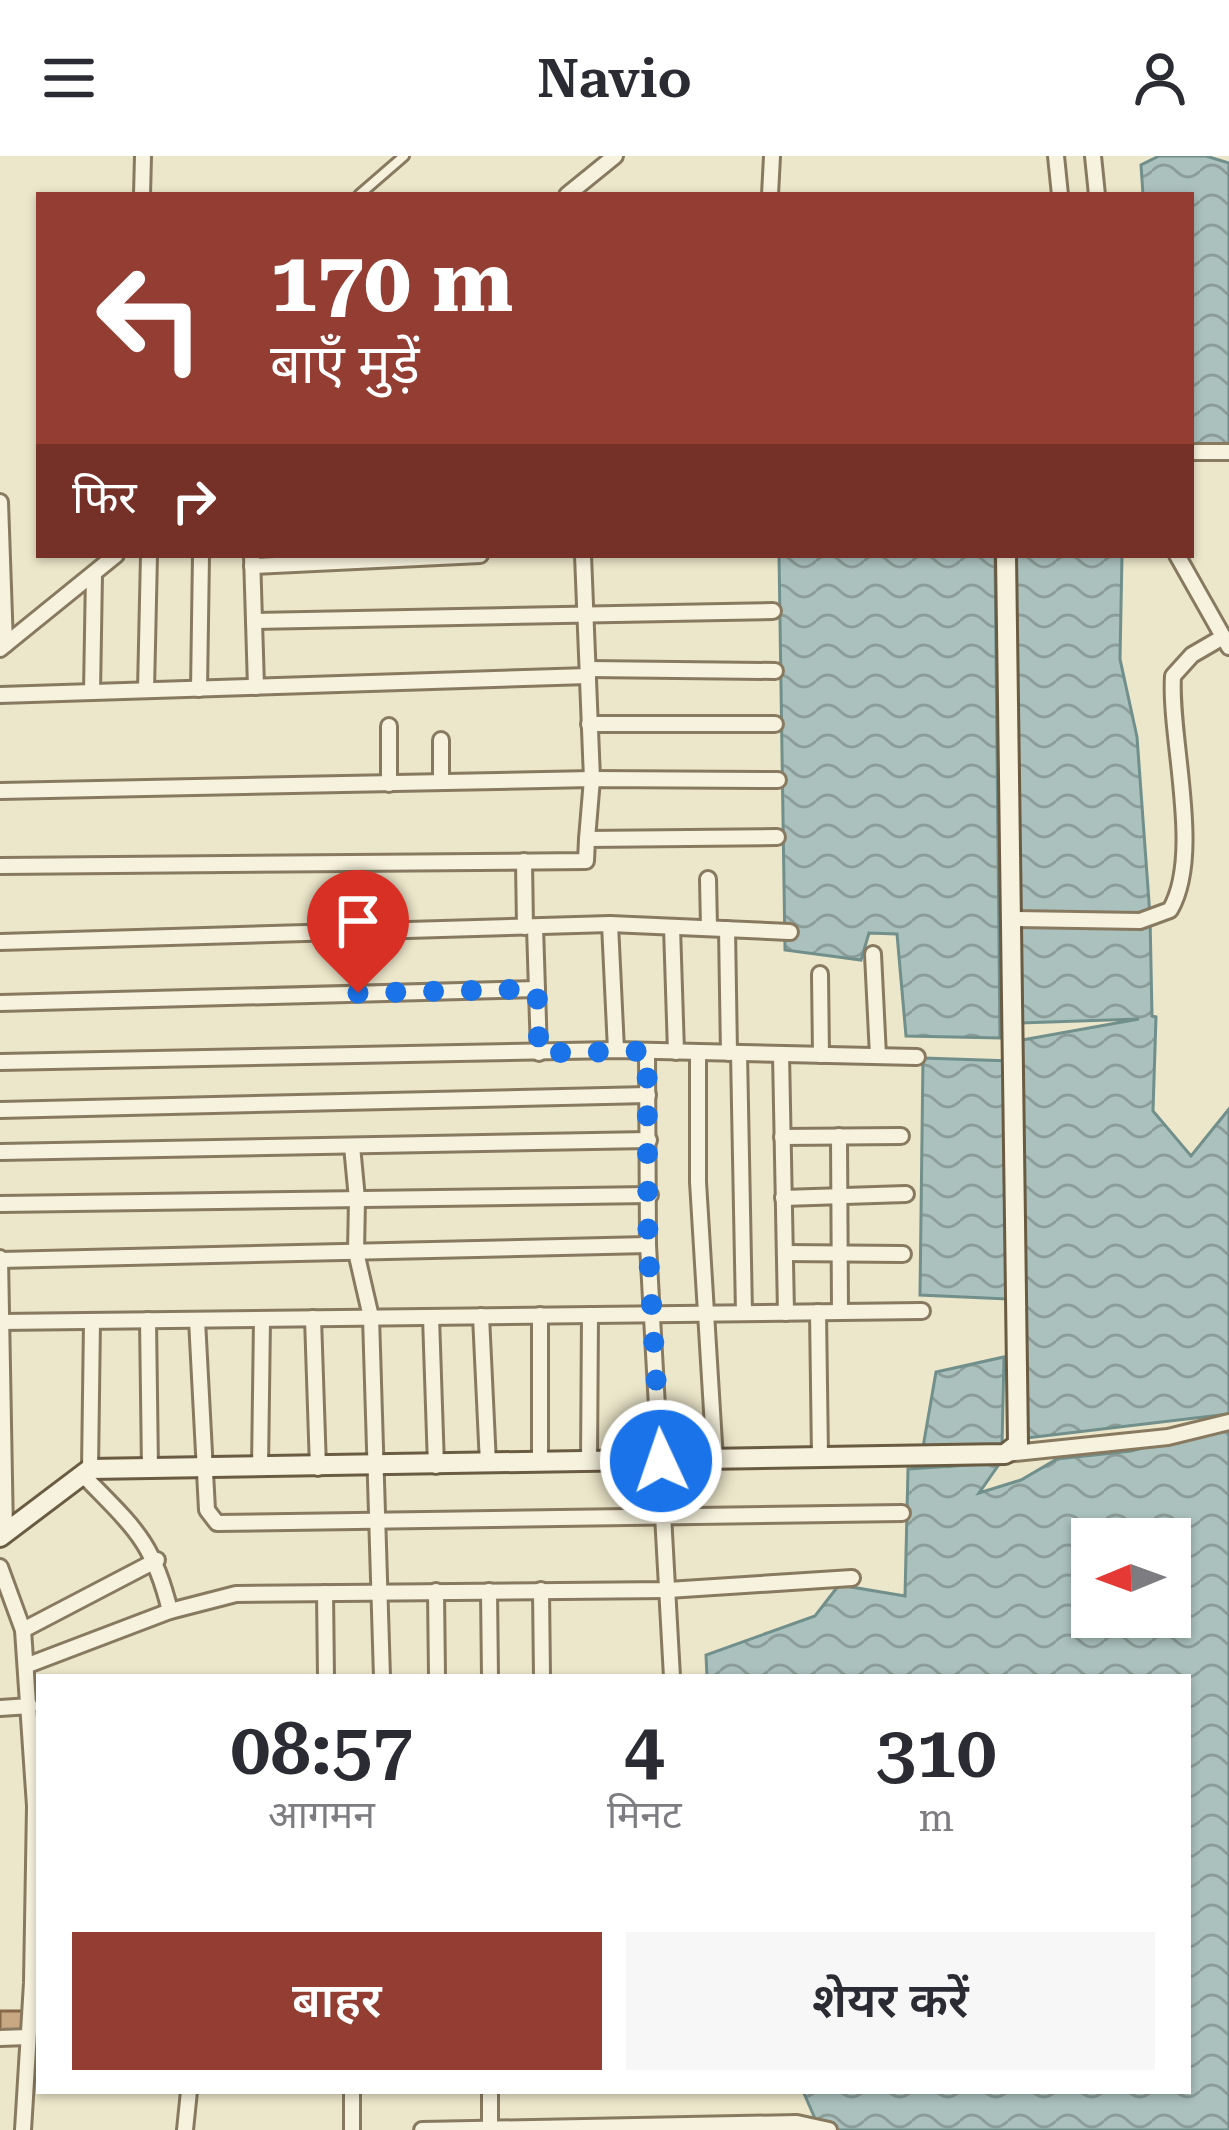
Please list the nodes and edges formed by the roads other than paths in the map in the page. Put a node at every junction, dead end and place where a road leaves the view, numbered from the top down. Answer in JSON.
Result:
{"nodes":[{"id":1,"x":142,"y":156,"type":"edge"},
{"id":2,"x":404,"y":156,"type":"edge"},
{"id":3,"x":772,"y":156,"type":"edge"},
{"id":4,"x":1056,"y":156,"type":"edge"},
{"id":5,"x":1093,"y":156,"type":"edge"},
{"id":6,"x":612,"y":157,"type":"edge"},
{"id":7,"x":142,"y":192,"type":"edge"},
{"id":8,"x":362,"y":192,"type":"edge"},
{"id":9,"x":571,"y":192,"type":"edge"},
{"id":10,"x":770,"y":192,"type":"edge"},
{"id":11,"x":1060,"y":192,"type":"edge"},
{"id":12,"x":1097,"y":192,"type":"edge"},
{"id":13,"x":1194,"y":452,"type":"edge"},
{"id":14,"x":1229,"y":452,"type":"edge"},
{"id":15,"x":0,"y":502,"type":"edge"},
{"id":16,"x":0,"y":527,"type":"edge"},
{"id":17,"x":113,"y":558,"type":"edge"},
{"id":18,"x":149,"y":558,"type":"edge"},
{"id":19,"x":201,"y":558,"type":"edge"},
{"id":20,"x":343,"y":558,"type":"edge"},
{"id":21,"x":584,"y":558,"type":"edge"},
{"id":22,"x":1006,"y":558,"type":"edge"},
{"id":23,"x":1179,"y":558,"type":"edge"},
{"id":24,"x":252,"y":560,"type":"edge"},
{"id":25,"x":94,"y":574,"type":"junction"},
{"id":26,"x":2,"y":584,"type":"edge"},
{"id":27,"x":586,"y":611,"type":"junction"},
{"id":28,"x":773,"y":611,"type":"dead end"},
{"id":29,"x":254,"y":621,"type":"junction"},
{"id":30,"x":1226,"y":642,"type":"edge"},
{"id":31,"x":3,"y":647,"type":"edge"},
{"id":32,"x":775,"y":670,"type":"dead end"},
{"id":33,"x":588,"y":673,"type":"junction"},
{"id":34,"x":256,"y":687,"type":"junction"},
{"id":35,"x":200,"y":689,"type":"junction"},
{"id":36,"x":146,"y":690,"type":"junction"},
{"id":37,"x":92,"y":692,"type":"junction"},
{"id":38,"x":0,"y":695,"type":"edge"},
{"id":39,"x":590,"y":724,"type":"junction"},
{"id":40,"x":775,"y":724,"type":"dead end"},
{"id":41,"x":389,"y":726,"type":"dead end"},
{"id":42,"x":441,"y":740,"type":"dead end"},
{"id":43,"x":592,"y":779,"type":"junction"},
{"id":44,"x":778,"y":780,"type":"dead end"},
{"id":45,"x":441,"y":782,"type":"junction"},
{"id":46,"x":389,"y":784,"type":"junction"},
{"id":47,"x":0,"y":791,"type":"edge"},
{"id":48,"x":777,"y":837,"type":"dead end"},
{"id":49,"x":587,"y":839,"type":"junction"},
{"id":50,"x":524,"y":861,"type":"junction"},
{"id":51,"x":0,"y":866,"type":"edge"},
{"id":52,"x":708,"y":879,"type":"dead end"},
{"id":53,"x":1012,"y":919,"type":"junction"},
{"id":54,"x":610,"y":924,"type":"junction"},
{"id":55,"x":530,"y":927,"type":"junction"},
{"id":56,"x":672,"y":927,"type":"junction"},
{"id":57,"x":709,"y":928,"type":"junction"},
{"id":58,"x":728,"y":929,"type":"junction"},
{"id":59,"x":790,"y":932,"type":"dead end"},
{"id":60,"x":0,"y":942,"type":"edge"},
{"id":61,"x":874,"y":954,"type":"dead end"},
{"id":62,"x":820,"y":974,"type":"dead end"},
{"id":63,"x":537,"y":989,"type":"junction"},
{"id":64,"x":0,"y":1003,"type":"edge"},
{"id":65,"x":616,"y":1050,"type":"junction"},
{"id":66,"x":647,"y":1051,"type":"junction"},
{"id":67,"x":676,"y":1052,"type":"junction"},
{"id":68,"x":698,"y":1052,"type":"junction"},
{"id":69,"x":539,"y":1053,"type":"junction"},
{"id":70,"x":734,"y":1053,"type":"junction"},
{"id":71,"x":781,"y":1054,"type":"junction"},
{"id":72,"x":821,"y":1055,"type":"junction"},
{"id":73,"x":878,"y":1056,"type":"junction"},
{"id":74,"x":916,"y":1057,"type":"dead end"},
{"id":75,"x":0,"y":1063,"type":"edge"},
{"id":76,"x":648,"y":1095,"type":"junction"},
{"id":77,"x":0,"y":1110,"type":"edge"},
{"id":78,"x":838,"y":1136,"type":"junction"},
{"id":79,"x":901,"y":1136,"type":"dead end"},
{"id":80,"x":782,"y":1137,"type":"junction"},
{"id":81,"x":649,"y":1140,"type":"junction"},
{"id":82,"x":352,"y":1146,"type":"junction"},
{"id":83,"x":0,"y":1152,"type":"edge"},
{"id":84,"x":906,"y":1194,"type":"dead end"},
{"id":85,"x":650,"y":1195,"type":"junction"},
{"id":86,"x":838,"y":1196,"type":"junction"},
{"id":87,"x":784,"y":1198,"type":"junction"},
{"id":88,"x":357,"y":1199,"type":"junction"},
{"id":89,"x":0,"y":1204,"type":"edge"},
{"id":90,"x":648,"y":1246,"type":"junction"},
{"id":91,"x":356,"y":1252,"type":"junction"},
{"id":92,"x":838,"y":1252,"type":"junction"},
{"id":93,"x":785,"y":1253,"type":"junction"},
{"id":94,"x":903,"y":1254,"type":"dead end"},
{"id":95,"x":0,"y":1259,"type":"edge"},
{"id":96,"x":922,"y":1311,"type":"dead end"},
{"id":97,"x":786,"y":1312,"type":"junction"},
{"id":98,"x":818,"y":1312,"type":"junction"},
{"id":99,"x":840,"y":1312,"type":"junction"},
{"id":100,"x":707,"y":1313,"type":"junction"},
{"id":101,"x":744,"y":1313,"type":"junction"},
{"id":102,"x":654,"y":1314,"type":"junction"},
{"id":103,"x":590,"y":1315,"type":"junction"},
{"id":104,"x":482,"y":1316,"type":"junction"},
{"id":105,"x":540,"y":1316,"type":"junction"},
{"id":106,"x":431,"y":1317,"type":"junction"},
{"id":107,"x":314,"y":1318,"type":"junction"},
{"id":108,"x":371,"y":1318,"type":"junction"},
{"id":109,"x":262,"y":1319,"type":"junction"},
{"id":110,"x":148,"y":1320,"type":"junction"},
{"id":111,"x":197,"y":1320,"type":"junction"},
{"id":112,"x":92,"y":1321,"type":"junction"},
{"id":113,"x":0,"y":1322,"type":"edge"},
{"id":114,"x":1229,"y":1422,"type":"edge"},
{"id":115,"x":1005,"y":1454,"type":"junction"},
{"id":116,"x":820,"y":1457,"type":"junction"},
{"id":117,"x":715,"y":1460,"type":"junction"},
{"id":118,"x":661,"y":1461,"type":"junction"},
{"id":119,"x":589,"y":1462,"type":"junction"},
{"id":120,"x":541,"y":1463,"type":"junction"},
{"id":121,"x":488,"y":1464,"type":"junction"},
{"id":122,"x":436,"y":1466,"type":"junction"},
{"id":123,"x":378,"y":1467,"type":"junction"},
{"id":124,"x":260,"y":1468,"type":"junction"},
{"id":125,"x":318,"y":1468,"type":"junction"},
{"id":126,"x":149,"y":1469,"type":"junction"},
{"id":127,"x":204,"y":1469,"type":"junction"},
{"id":128,"x":87,"y":1472,"type":"junction"},
{"id":129,"x":902,"y":1513,"type":"dead end"},
{"id":130,"x":664,"y":1517,"type":"junction"},
{"id":131,"x":379,"y":1520,"type":"junction"},
{"id":132,"x":3,"y":1535,"type":"edge"},
{"id":133,"x":157,"y":1560,"type":"junction"},
{"id":134,"x":0,"y":1567,"type":"edge"},
{"id":135,"x":852,"y":1578,"type":"dead end"},
{"id":136,"x":541,"y":1590,"type":"junction"},
{"id":137,"x":668,"y":1590,"type":"junction"},
{"id":138,"x":380,"y":1591,"type":"junction"},
{"id":139,"x":436,"y":1591,"type":"junction"},
{"id":140,"x":489,"y":1591,"type":"junction"},
{"id":141,"x":325,"y":1592,"type":"junction"},
{"id":142,"x":170,"y":1611,"type":"junction"},
{"id":143,"x":23,"y":1630,"type":"junction"},
{"id":144,"x":28,"y":1665,"type":"junction"},
{"id":145,"x":326,"y":1674,"type":"edge"},
{"id":146,"x":382,"y":1674,"type":"edge"},
{"id":147,"x":437,"y":1674,"type":"edge"},
{"id":148,"x":490,"y":1674,"type":"edge"},
{"id":149,"x":542,"y":1674,"type":"edge"},
{"id":150,"x":672,"y":1674,"type":"edge"},
{"id":151,"x":0,"y":1708,"type":"edge"},
{"id":152,"x":33,"y":1716,"type":"edge"},
{"id":153,"x":36,"y":1784,"type":"edge"},
{"id":154,"x":36,"y":1921,"type":"edge"},
{"id":155,"x":36,"y":1983,"type":"edge"},
{"id":156,"x":28,"y":2037,"type":"junction"},
{"id":157,"x":0,"y":2038,"type":"edge"},
{"id":158,"x":33,"y":2054,"type":"edge"},
{"id":159,"x":189,"y":2094,"type":"edge"},
{"id":160,"x":352,"y":2094,"type":"edge"},
{"id":161,"x":490,"y":2094,"type":"edge"},
{"id":162,"x":490,"y":2129,"type":"edge"},
{"id":163,"x":23,"y":2130,"type":"edge"},
{"id":164,"x":185,"y":2130,"type":"edge"},
{"id":165,"x":352,"y":2130,"type":"edge"},
{"id":166,"x":422,"y":2130,"type":"edge"},
{"id":167,"x":829,"y":2130,"type":"edge"}],
"edges":[{"from":1,"to":7,"type":"street"},
{"from":2,"to":8,"type":"lane"},
{"from":3,"to":10,"type":"street"},
{"from":4,"to":11,"type":"street"},
{"from":5,"to":12,"type":"street"},
{"from":6,"to":9,"type":"street"},
{"from":13,"to":14,"type":"street"},
{"from":15,"to":16,"type":"street"},
{"from":16,"to":26,"type":"street"},
{"from":17,"to":25,"type":"street"},
{"from":18,"to":36,"type":"street"},
{"from":19,"to":35,"type":"street"},
{"from":20,"to":24,"type":"street"},
{"from":21,"to":27,"type":"street"},
{"from":22,"to":53,"type":"street"},
{"from":23,"to":30,"type":"street"},
{"from":24,"to":29,"type":"street"},
{"from":25,"to":31,"type":"street"},
{"from":25,"to":37,"type":"street"},
{"from":26,"to":31,"type":"street"},
{"from":27,"to":28,"type":"street"},
{"from":27,"to":29,"type":"street"},
{"from":27,"to":33,"type":"street"},
{"from":29,"to":34,"type":"street"},
{"from":30,"to":53,"type":"street"},
{"from":32,"to":33,"type":"street"},
{"from":33,"to":34,"type":"street"},
{"from":33,"to":39,"type":"street"},
{"from":34,"to":35,"type":"street"},
{"from":35,"to":36,"type":"street"},
{"from":36,"to":37,"type":"street"},
{"from":37,"to":38,"type":"street"},
{"from":39,"to":40,"type":"street"},
{"from":39,"to":43,"type":"street"},
{"from":41,"to":46,"type":"street"},
{"from":42,"to":45,"type":"street"},
{"from":43,"to":44,"type":"street"},
{"from":43,"to":45,"type":"street"},
{"from":43,"to":49,"type":"street"},
{"from":45,"to":46,"type":"street"},
{"from":46,"to":47,"type":"street"},
{"from":48,"to":49,"type":"street"},
{"from":49,"to":50,"type":"street"},
{"from":50,"to":51,"type":"street"},
{"from":50,"to":55,"type":"street"},
{"from":52,"to":57,"type":"street"},
{"from":53,"to":115,"type":"street"},
{"from":54,"to":55,"type":"street"},
{"from":54,"to":56,"type":"street"},
{"from":54,"to":65,"type":"street"},
{"from":55,"to":60,"type":"street"},
{"from":55,"to":63,"type":"street"},
{"from":56,"to":57,"type":"street"},
{"from":56,"to":67,"type":"street"},
{"from":57,"to":58,"type":"street"},
{"from":58,"to":59,"type":"street"},
{"from":58,"to":70,"type":"street"},
{"from":61,"to":73,"type":"street"},
{"from":62,"to":72,"type":"street"},
{"from":63,"to":64,"type":"street"},
{"from":63,"to":69,"type":"street"},
{"from":65,"to":66,"type":"street"},
{"from":65,"to":69,"type":"street"},
{"from":66,"to":67,"type":"street"},
{"from":66,"to":76,"type":"street"},
{"from":67,"to":68,"type":"street"},
{"from":68,"to":70,"type":"street"},
{"from":68,"to":100,"type":"street"},
{"from":69,"to":75,"type":"street"},
{"from":70,"to":71,"type":"street"},
{"from":70,"to":101,"type":"street"},
{"from":71,"to":72,"type":"street"},
{"from":71,"to":80,"type":"street"},
{"from":72,"to":73,"type":"street"},
{"from":73,"to":74,"type":"street"},
{"from":76,"to":77,"type":"street"},
{"from":76,"to":81,"type":"street"},
{"from":78,"to":79,"type":"street"},
{"from":78,"to":80,"type":"street"},
{"from":78,"to":86,"type":"street"},
{"from":80,"to":87,"type":"street"},
{"from":81,"to":82,"type":"street"},
{"from":81,"to":85,"type":"street"},
{"from":82,"to":83,"type":"street"},
{"from":82,"to":88,"type":"street"},
{"from":84,"to":86,"type":"street"},
{"from":85,"to":88,"type":"street"},
{"from":85,"to":90,"type":"street"},
{"from":86,"to":87,"type":"street"},
{"from":86,"to":92,"type":"street"},
{"from":87,"to":93,"type":"street"},
{"from":88,"to":89,"type":"street"},
{"from":88,"to":91,"type":"street"},
{"from":90,"to":91,"type":"street"},
{"from":90,"to":102,"type":"street"},
{"from":91,"to":95,"type":"street"},
{"from":91,"to":108,"type":"street"},
{"from":92,"to":93,"type":"street"},
{"from":92,"to":94,"type":"street"},
{"from":92,"to":99,"type":"street"},
{"from":93,"to":97,"type":"street"},
{"from":95,"to":113,"type":"street"},
{"from":96,"to":99,"type":"street"},
{"from":97,"to":98,"type":"street"},
{"from":97,"to":101,"type":"street"},
{"from":98,"to":99,"type":"street"},
{"from":98,"to":116,"type":"street"},
{"from":100,"to":101,"type":"street"},
{"from":100,"to":102,"type":"street"},
{"from":100,"to":117,"type":"street"},
{"from":102,"to":103,"type":"street"},
{"from":102,"to":118,"type":"street"},
{"from":103,"to":105,"type":"street"},
{"from":103,"to":119,"type":"street"},
{"from":104,"to":105,"type":"street"},
{"from":104,"to":106,"type":"street"},
{"from":104,"to":121,"type":"street"},
{"from":105,"to":120,"type":"street"},
{"from":106,"to":108,"type":"street"},
{"from":106,"to":122,"type":"street"},
{"from":107,"to":108,"type":"street"},
{"from":107,"to":109,"type":"street"},
{"from":107,"to":125,"type":"street"},
{"from":108,"to":123,"type":"street"},
{"from":109,"to":111,"type":"street"},
{"from":109,"to":124,"type":"street"},
{"from":110,"to":111,"type":"street"},
{"from":110,"to":112,"type":"street"},
{"from":110,"to":126,"type":"street"},
{"from":111,"to":127,"type":"street"},
{"from":112,"to":113,"type":"street"},
{"from":112,"to":128,"type":"street"},
{"from":113,"to":132,"type":"street"},
{"from":114,"to":115,"type":"street"},
{"from":115,"to":116,"type":"street"},
{"from":116,"to":117,"type":"street"},
{"from":117,"to":118,"type":"street"},
{"from":118,"to":119,"type":"street"},
{"from":118,"to":130,"type":"street"},
{"from":119,"to":120,"type":"street"},
{"from":120,"to":121,"type":"street"},
{"from":121,"to":122,"type":"street"},
{"from":122,"to":123,"type":"street"},
{"from":123,"to":125,"type":"street"},
{"from":123,"to":131,"type":"street"},
{"from":124,"to":125,"type":"street"},
{"from":124,"to":127,"type":"street"},
{"from":126,"to":127,"type":"street"},
{"from":126,"to":128,"type":"street"},
{"from":127,"to":131,"type":"street"},
{"from":128,"to":132,"type":"street"},
{"from":128,"to":133,"type":"street"},
{"from":129,"to":130,"type":"street"},
{"from":130,"to":131,"type":"street"},
{"from":130,"to":137,"type":"street"},
{"from":131,"to":138,"type":"street"},
{"from":133,"to":142,"type":"street"},
{"from":133,"to":143,"type":"street"},
{"from":134,"to":143,"type":"street"},
{"from":135,"to":137,"type":"street"},
{"from":136,"to":137,"type":"street"},
{"from":136,"to":140,"type":"street"},
{"from":136,"to":149,"type":"street"},
{"from":137,"to":150,"type":"street"},
{"from":138,"to":139,"type":"street"},
{"from":138,"to":141,"type":"street"},
{"from":138,"to":146,"type":"street"},
{"from":139,"to":140,"type":"street"},
{"from":139,"to":147,"type":"street"},
{"from":140,"to":148,"type":"street"},
{"from":141,"to":142,"type":"street"},
{"from":141,"to":145,"type":"street"},
{"from":142,"to":144,"type":"street"},
{"from":143,"to":144,"type":"street"},
{"from":144,"to":152,"type":"street"},
{"from":151,"to":152,"type":"street"},
{"from":152,"to":153,"type":"street"},
{"from":154,"to":155,"type":"street"},
{"from":155,"to":156,"type":"street"},
{"from":156,"to":157,"type":"street"},
{"from":156,"to":158,"type":"street"},
{"from":158,"to":163,"type":"street"},
{"from":159,"to":164,"type":"street"},
{"from":160,"to":165,"type":"street"},
{"from":161,"to":162,"type":"street"},
{"from":162,"to":166,"type":"street"},
{"from":162,"to":167,"type":"street"}]}
